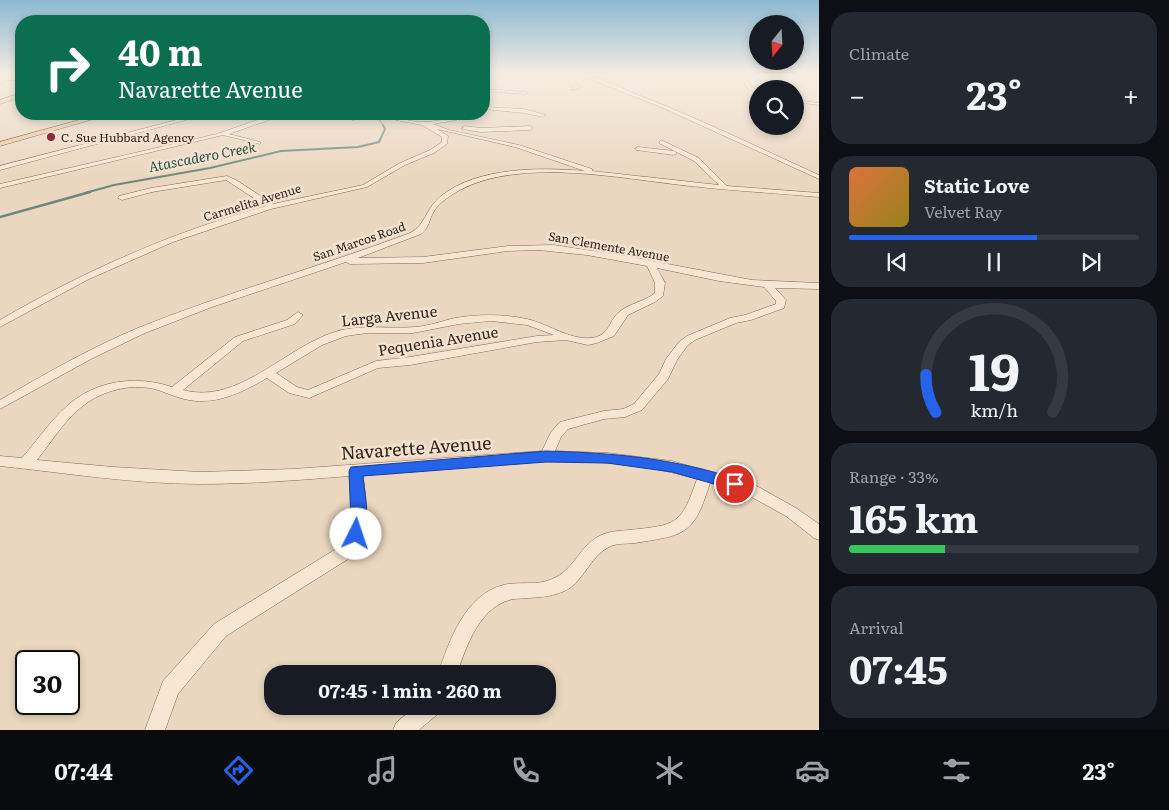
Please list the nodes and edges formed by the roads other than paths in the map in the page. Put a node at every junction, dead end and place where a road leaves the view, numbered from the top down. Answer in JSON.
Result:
{"nodes":[{"id":1,"x":505,"y":109,"type":"edge"},
{"id":2,"x":670,"y":109,"type":"edge"},
{"id":3,"x":524,"y":110,"type":"junction"},
{"id":4,"x":534,"y":110,"type":"dead end"},
{"id":5,"x":543,"y":115,"type":"dead end"},
{"id":6,"x":86,"y":120,"type":"edge"},
{"id":7,"x":182,"y":120,"type":"edge"},
{"id":8,"x":262,"y":120,"type":"edge"},
{"id":9,"x":403,"y":120,"type":"edge"},
{"id":10,"x":450,"y":120,"type":"edge"},
{"id":11,"x":444,"y":122,"type":"junction"},
{"id":12,"x":424,"y":124,"type":"junction"},
{"id":13,"x":530,"y":128,"type":"dead end"},
{"id":14,"x":222,"y":134,"type":"junction"},
{"id":15,"x":661,"y":142,"type":"dead end"},
{"id":16,"x":258,"y":143,"type":"dead end"},
{"id":17,"x":0,"y":144,"type":"edge"},
{"id":18,"x":638,"y":149,"type":"dead end"},
{"id":19,"x":700,"y":161,"type":"junction"},
{"id":20,"x":0,"y":168,"type":"edge"},
{"id":21,"x":606,"y":175,"type":"junction"},
{"id":22,"x":819,"y":177,"type":"edge"},
{"id":23,"x":0,"y":186,"type":"edge"},
{"id":24,"x":724,"y":188,"type":"junction"},
{"id":25,"x":819,"y":195,"type":"edge"},
{"id":26,"x":122,"y":198,"type":"dead end"},
{"id":27,"x":272,"y":206,"type":"junction"},
{"id":28,"x":336,"y":262,"type":"junction"},
{"id":29,"x":650,"y":265,"type":"junction"},
{"id":30,"x":767,"y":285,"type":"junction"},
{"id":31,"x":819,"y":286,"type":"edge"},
{"id":32,"x":298,"y":315,"type":"dead end"},
{"id":33,"x":0,"y":324,"type":"edge"},
{"id":34,"x":564,"y":338,"type":"junction"},
{"id":35,"x":268,"y":373,"type":"junction"},
{"id":36,"x":174,"y":391,"type":"junction"},
{"id":37,"x":0,"y":405,"type":"edge"},
{"id":38,"x":546,"y":456,"type":"junction"},
{"id":39,"x":0,"y":461,"type":"edge"},
{"id":40,"x":25,"y":464,"type":"junction"},
{"id":41,"x":356,"y":471,"type":"junction"},
{"id":42,"x":704,"y":476,"type":"junction"},
{"id":43,"x":819,"y":533,"type":"edge"},
{"id":44,"x":451,"y":665,"type":"edge"},
{"id":45,"x":421,"y":715,"type":"edge"},
{"id":46,"x":155,"y":730,"type":"edge"},
{"id":47,"x":403,"y":730,"type":"edge"}],
"edges":[{"from":1,"to":3,"type":"street"},
{"from":2,"to":22,"type":"street"},
{"from":3,"to":4,"type":"street"},
{"from":3,"to":5,"type":"street"},
{"from":6,"to":17,"type":"main road"},
{"from":7,"to":20,"type":"street"},
{"from":8,"to":14,"type":"street"},
{"from":9,"to":12,"type":"street"},
{"from":10,"to":11,"type":"street"},
{"from":11,"to":12,"type":"street"},
{"from":11,"to":13,"type":"street"},
{"from":12,"to":21,"type":"street"},
{"from":12,"to":27,"type":"street","name":"Carmelita Avenue"},
{"from":14,"to":16,"type":"street"},
{"from":14,"to":23,"type":"street"},
{"from":15,"to":19,"type":"street"},
{"from":18,"to":19,"type":"street"},
{"from":19,"to":24,"type":"street"},
{"from":21,"to":24,"type":"street","name":"San Marcos Road"},
{"from":21,"to":28,"type":"street","name":"San Marcos Road"},
{"from":24,"to":25,"type":"street","name":"San Marcos Road"},
{"from":26,"to":27,"type":"street"},
{"from":27,"to":33,"type":"street","name":"Carmelita Avenue"},
{"from":28,"to":29,"type":"street","name":"San Clemente Avenue"},
{"from":28,"to":37,"type":"street","name":"San Marcos Road"},
{"from":29,"to":30,"type":"street","name":"San Clemente Avenue"},
{"from":29,"to":34,"type":"street","name":"Larga Avenue"},
{"from":30,"to":31,"type":"street","name":"San Clemente Avenue"},
{"from":30,"to":38,"type":"street"},
{"from":32,"to":36,"type":"street"},
{"from":34,"to":35,"type":"street","name":"Pequenia Avenue"},
{"from":34,"to":35,"type":"street","name":"Larga Avenue"},
{"from":35,"to":36,"type":"street","name":"Larga Avenue"},
{"from":36,"to":40,"type":"street","name":"Larga Avenue"},
{"from":38,"to":41,"type":"street","name":"Navarette Avenue"},
{"from":38,"to":42,"type":"street","name":"Navarette Avenue"},
{"from":39,"to":40,"type":"street","name":"Navarette Avenue"},
{"from":40,"to":41,"type":"street","name":"Navarette Avenue"},
{"from":41,"to":46,"type":"street"},
{"from":42,"to":43,"type":"street","name":"Navarette Avenue"},
{"from":42,"to":44,"type":"street"},
{"from":45,"to":47,"type":"street"}]}
